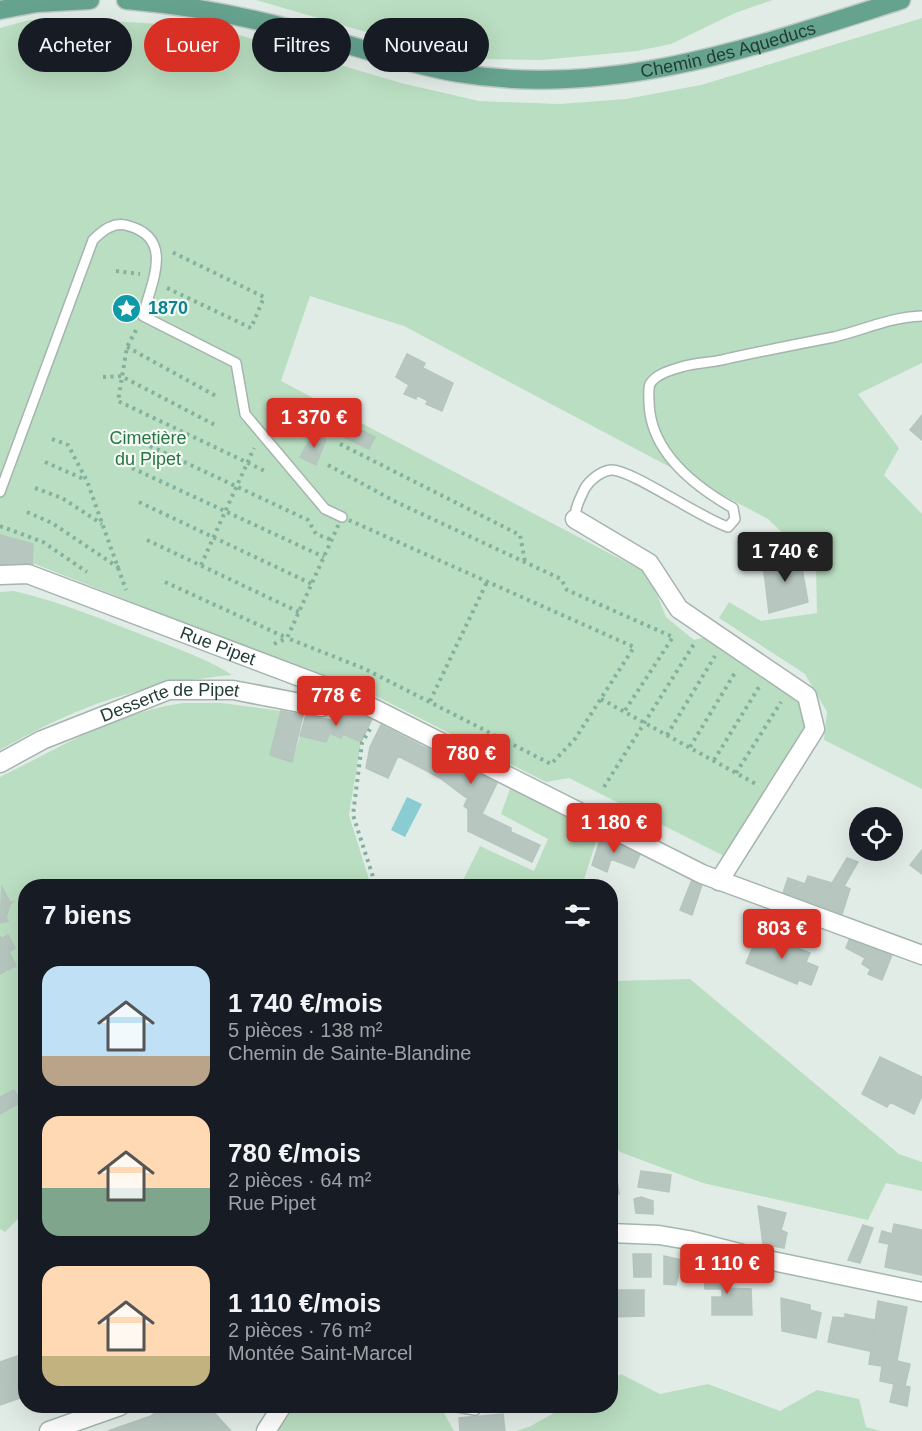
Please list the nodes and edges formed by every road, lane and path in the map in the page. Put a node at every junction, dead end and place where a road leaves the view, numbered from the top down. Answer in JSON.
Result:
{"nodes":[{"id":1,"x":90,"y":0,"type":"edge"},
{"id":2,"x":126,"y":0,"type":"edge"},
{"id":3,"x":901,"y":0,"type":"edge"},
{"id":4,"x":0,"y":10,"type":"edge"},
{"id":5,"x":155,"y":243,"type":"junction"},
{"id":6,"x":116,"y":271,"type":"dead end"},
{"id":7,"x":153,"y":278,"type":"junction"},
{"id":8,"x":143,"y":316,"type":"junction"},
{"id":9,"x":922,"y":316,"type":"edge"},
{"id":10,"x":128,"y":347,"type":"junction"},
{"id":11,"x":103,"y":376,"type":"dead end"},
{"id":12,"x":121,"y":376,"type":"junction"},
{"id":13,"x":216,"y":396,"type":"dead end"},
{"id":14,"x":215,"y":425,"type":"dead end"},
{"id":15,"x":116,"y":430,"type":"dead end"},
{"id":16,"x":261,"y":433,"type":"junction"},
{"id":17,"x":52,"y":439,"type":"dead end"},
{"id":18,"x":340,"y":444,"type":"dead end"},
{"id":19,"x":45,"y":462,"type":"dead end"},
{"id":20,"x":247,"y":463,"type":"junction"},
{"id":21,"x":328,"y":465,"type":"dead end"},
{"id":22,"x":132,"y":468,"type":"dead end"},
{"id":23,"x":267,"y":472,"type":"dead end"},
{"id":24,"x":87,"y":481,"type":"junction"},
{"id":25,"x":237,"y":487,"type":"junction"},
{"id":26,"x":35,"y":488,"type":"dead end"},
{"id":27,"x":0,"y":492,"type":"edge"},
{"id":28,"x":139,"y":502,"type":"dead end"},
{"id":29,"x":27,"y":512,"type":"dead end"},
{"id":30,"x":225,"y":512,"type":"junction"},
{"id":31,"x":342,"y":517,"type":"junction"},
{"id":32,"x":575,"y":519,"type":"joint"},
{"id":33,"x":102,"y":524,"type":"junction"},
{"id":34,"x":214,"y":537,"type":"junction"},
{"id":35,"x":147,"y":540,"type":"dead end"},
{"id":36,"x":332,"y":540,"type":"junction"},
{"id":37,"x":324,"y":557,"type":"junction"},
{"id":38,"x":525,"y":563,"type":"junction"},
{"id":39,"x":201,"y":565,"type":"junction"},
{"id":40,"x":120,"y":568,"type":"junction"},
{"id":41,"x":0,"y":575,"type":"edge"},
{"id":42,"x":165,"y":582,"type":"dead end"},
{"id":43,"x":488,"y":582,"type":"junction"},
{"id":44,"x":312,"y":584,"type":"junction"},
{"id":45,"x":127,"y":592,"type":"dead end"},
{"id":46,"x":299,"y":612,"type":"junction"},
{"id":47,"x":287,"y":638,"type":"junction"},
{"id":48,"x":702,"y":642,"type":"dead end"},
{"id":49,"x":725,"y":656,"type":"dead end"},
{"id":50,"x":739,"y":665,"type":"dead end"},
{"id":51,"x":763,"y":681,"type":"dead end"},
{"id":52,"x":345,"y":694,"type":"junction"},
{"id":53,"x":785,"y":695,"type":"dead end"},
{"id":54,"x":601,"y":699,"type":"junction"},
{"id":55,"x":430,"y":701,"type":"junction"},
{"id":56,"x":381,"y":712,"type":"junction"},
{"id":57,"x":624,"y":712,"type":"junction"},
{"id":58,"x":643,"y":722,"type":"junction"},
{"id":59,"x":667,"y":735,"type":"junction"},
{"id":60,"x":690,"y":747,"type":"junction"},
{"id":61,"x":714,"y":760,"type":"junction"},
{"id":62,"x":0,"y":763,"type":"edge"},
{"id":63,"x":736,"y":773,"type":"junction"},
{"id":64,"x":759,"y":785,"type":"dead end"},
{"id":65,"x":604,"y":787,"type":"dead end"},
{"id":66,"x":374,"y":879,"type":"edge"},
{"id":67,"x":719,"y":881,"type":"junction"},
{"id":68,"x":922,"y":955,"type":"edge"},
{"id":69,"x":618,"y":1233,"type":"edge"},
{"id":70,"x":922,"y":1292,"type":"edge"},
{"id":71,"x":100,"y":1413,"type":"edge"},
{"id":72,"x":278,"y":1413,"type":"edge"},
{"id":73,"x":49,"y":1431,"type":"edge"},
{"id":74,"x":266,"y":1431,"type":"edge"}],
"edges":[{"from":1,"to":4,"type":"main road"},
{"from":2,"to":3,"type":"main road","name":"Chemin des Aqueducs"},
{"from":5,"to":7,"type":"lane"},
{"from":5,"to":7,"type":"path"},
{"from":5,"to":27,"type":"lane"},
{"from":6,"to":7,"type":"path"},
{"from":7,"to":8,"type":"lane"},
{"from":8,"to":10,"type":"path"},
{"from":8,"to":16,"type":"lane"},
{"from":9,"to":32,"type":"lane"},
{"from":10,"to":12,"type":"path"},
{"from":10,"to":13,"type":"path"},
{"from":11,"to":12,"type":"path"},
{"from":12,"to":14,"type":"path"},
{"from":12,"to":20,"type":"path"},
{"from":15,"to":25,"type":"path"},
{"from":16,"to":20,"type":"path"},
{"from":16,"to":31,"type":"lane"},
{"from":17,"to":24,"type":"path"},
{"from":18,"to":38,"type":"path"},
{"from":19,"to":24,"type":"path"},
{"from":20,"to":23,"type":"path"},
{"from":20,"to":25,"type":"path"},
{"from":21,"to":38,"type":"path"},
{"from":22,"to":30,"type":"path"},
{"from":24,"to":33,"type":"path"},
{"from":25,"to":30,"type":"path"},
{"from":25,"to":36,"type":"path"},
{"from":26,"to":33,"type":"path"},
{"from":28,"to":34,"type":"path"},
{"from":29,"to":40,"type":"path"},
{"from":30,"to":34,"type":"path"},
{"from":30,"to":37,"type":"path"},
{"from":31,"to":36,"type":"path"},
{"from":31,"to":43,"type":"path"},
{"from":32,"to":67,"type":"street"},
{"from":33,"to":40,"type":"path"},
{"from":34,"to":39,"type":"path"},
{"from":34,"to":44,"type":"path"},
{"from":35,"to":39,"type":"path"},
{"from":36,"to":37,"type":"path"},
{"from":37,"to":44,"type":"path"},
{"from":38,"to":57,"type":"path"},
{"from":39,"to":46,"type":"path"},
{"from":40,"to":45,"type":"path"},
{"from":41,"to":52,"type":"street","name":"Rue Pipet"},
{"from":42,"to":47,"type":"path"},
{"from":43,"to":54,"type":"path"},
{"from":43,"to":55,"type":"path"},
{"from":44,"to":46,"type":"path"},
{"from":46,"to":47,"type":"path"},
{"from":47,"to":55,"type":"path"},
{"from":48,"to":58,"type":"path"},
{"from":49,"to":59,"type":"path"},
{"from":50,"to":60,"type":"path"},
{"from":51,"to":61,"type":"path"},
{"from":52,"to":56,"type":"street","name":"Rue Pipet"},
{"from":52,"to":62,"type":"street","name":"Desserte de Pipet"},
{"from":53,"to":63,"type":"path"},
{"from":54,"to":55,"type":"path"},
{"from":54,"to":57,"type":"path"},
{"from":56,"to":66,"type":"path"},
{"from":56,"to":67,"type":"street","name":"Rue Pipet"},
{"from":57,"to":58,"type":"path"},
{"from":58,"to":59,"type":"path"},
{"from":58,"to":65,"type":"path"},
{"from":59,"to":60,"type":"path"},
{"from":60,"to":61,"type":"path"},
{"from":61,"to":63,"type":"path"},
{"from":63,"to":64,"type":"path"},
{"from":67,"to":68,"type":"street","name":"Rue Pipet"},
{"from":69,"to":70,"type":"street"},
{"from":71,"to":73,"type":"street"},
{"from":72,"to":74,"type":"street"}]}
